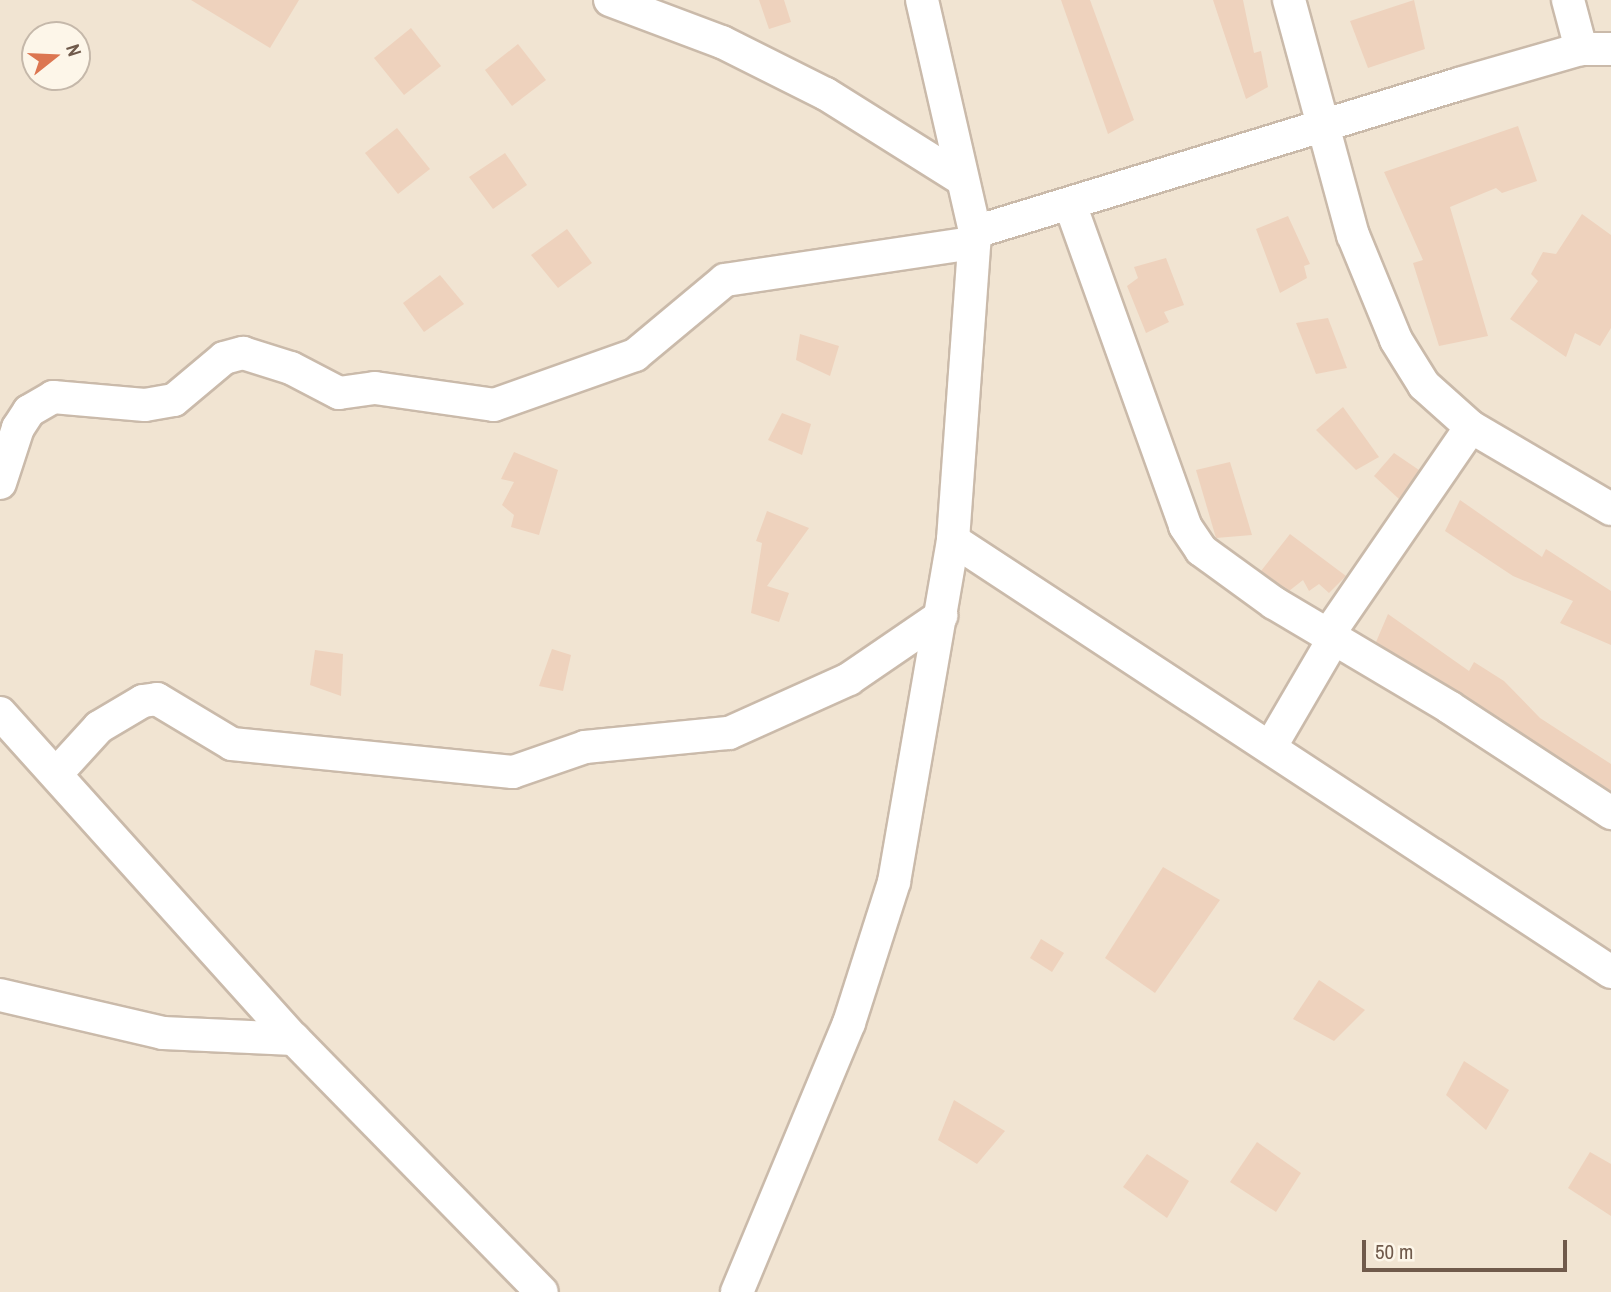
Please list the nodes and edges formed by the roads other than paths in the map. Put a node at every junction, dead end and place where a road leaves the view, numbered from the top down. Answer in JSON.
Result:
{"nodes":[{"id":1,"x":610,"y":0,"type":"edge"},
{"id":2,"x":922,"y":0,"type":"edge"},
{"id":3,"x":1289,"y":0,"type":"edge"},
{"id":4,"x":1568,"y":0,"type":"edge"},
{"id":5,"x":1596,"y":49,"type":"edge"},
{"id":6,"x":1324,"y":125,"type":"junction"},
{"id":7,"x":960,"y":178,"type":"junction"},
{"id":8,"x":1070,"y":204,"type":"junction"},
{"id":9,"x":974,"y":238,"type":"junction"},
{"id":10,"x":1471,"y":427,"type":"junction"},
{"id":11,"x":0,"y":483,"type":"edge"},
{"id":12,"x":1607,"y":497,"type":"edge"},
{"id":13,"x":953,"y":540,"type":"junction"},
{"id":14,"x":941,"y":616,"type":"junction"},
{"id":15,"x":1331,"y":637,"type":"junction"},
{"id":16,"x":0,"y":712,"type":"edge"},
{"id":17,"x":1271,"y":746,"type":"junction"},
{"id":18,"x":57,"y":772,"type":"junction"},
{"id":19,"x":1611,"y":813,"type":"edge"},
{"id":20,"x":1611,"y":972,"type":"edge"},
{"id":21,"x":0,"y":995,"type":"edge"},
{"id":22,"x":294,"y":1039,"type":"junction"},
{"id":23,"x":542,"y":1292,"type":"edge"},
{"id":24,"x":737,"y":1292,"type":"edge"}],
"edges":[{"from":1,"to":7,"type":"street"},
{"from":2,"to":7,"type":"street"},
{"from":3,"to":6,"type":"street"},
{"from":4,"to":5,"type":"street"},
{"from":5,"to":6,"type":"street"},
{"from":6,"to":8,"type":"street"},
{"from":6,"to":10,"type":"street"},
{"from":7,"to":9,"type":"street"},
{"from":8,"to":9,"type":"street"},
{"from":8,"to":15,"type":"street"},
{"from":9,"to":11,"type":"street"},
{"from":9,"to":13,"type":"street"},
{"from":10,"to":12,"type":"street"},
{"from":10,"to":15,"type":"street"},
{"from":13,"to":14,"type":"street"},
{"from":13,"to":17,"type":"street"},
{"from":14,"to":18,"type":"street"},
{"from":14,"to":24,"type":"street"},
{"from":15,"to":17,"type":"street"},
{"from":15,"to":19,"type":"street"},
{"from":16,"to":18,"type":"street"},
{"from":17,"to":20,"type":"street"},
{"from":18,"to":22,"type":"street"},
{"from":21,"to":22,"type":"street"},
{"from":22,"to":23,"type":"street"}]}
